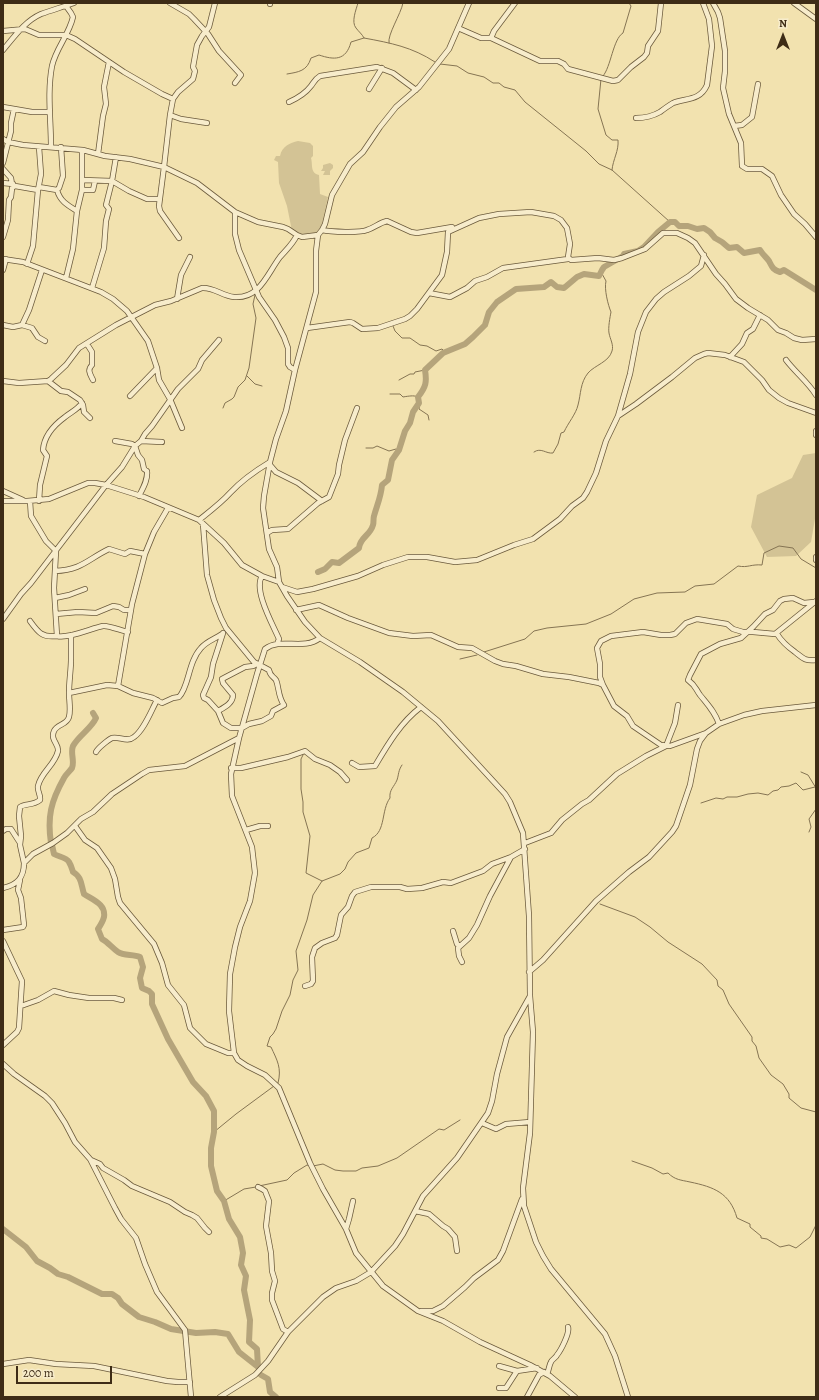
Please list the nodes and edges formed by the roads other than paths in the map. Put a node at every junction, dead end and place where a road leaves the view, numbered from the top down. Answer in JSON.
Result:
{"nodes":[{"id":1,"x":74,"y":3,"type":"edge"},
{"id":2,"x":170,"y":3,"type":"edge"},
{"id":3,"x":215,"y":3,"type":"edge"},
{"id":4,"x":469,"y":3,"type":"edge"},
{"id":5,"x":515,"y":3,"type":"edge"},
{"id":6,"x":661,"y":3,"type":"edge"},
{"id":7,"x":703,"y":3,"type":"edge"},
{"id":8,"x":713,"y":3,"type":"edge"},
{"id":9,"x":794,"y":3,"type":"edge"},
{"id":10,"x":64,"y":6,"type":"edge"},
{"id":11,"x":816,"y":19,"type":"edge"},
{"id":12,"x":458,"y":28,"type":"junction"},
{"id":13,"x":20,"y":29,"type":"junction"},
{"id":14,"x":3,"y":31,"type":"edge"},
{"id":15,"x":206,"y":32,"type":"junction"},
{"id":16,"x":66,"y":35,"type":"junction"},
{"id":17,"x":491,"y":38,"type":"junction"},
{"id":18,"x":3,"y":50,"type":"edge"},
{"id":19,"x":109,"y":62,"type":"junction"},
{"id":20,"x":382,"y":68,"type":"junction"},
{"id":21,"x":235,"y":83,"type":"dead end"},
{"id":22,"x":758,"y":84,"type":"dead end"},
{"id":23,"x":369,"y":89,"type":"dead end"},
{"id":24,"x":416,"y":90,"type":"junction"},
{"id":25,"x":173,"y":99,"type":"junction"},
{"id":26,"x":289,"y":102,"type":"dead end"},
{"id":27,"x":3,"y":107,"type":"edge"},
{"id":28,"x":14,"y":109,"type":"junction"},
{"id":29,"x":50,"y":112,"type":"junction"},
{"id":30,"x":170,"y":115,"type":"junction"},
{"id":31,"x":636,"y":118,"type":"dead end"},
{"id":32,"x":207,"y":122,"type":"dead end"},
{"id":33,"x":734,"y":126,"type":"junction"},
{"id":34,"x":3,"y":139,"type":"edge"},
{"id":35,"x":8,"y":142,"type":"junction"},
{"id":36,"x":39,"y":147,"type":"junction"},
{"id":37,"x":51,"y":147,"type":"junction"},
{"id":38,"x":61,"y":147,"type":"junction"},
{"id":39,"x":82,"y":150,"type":"junction"},
{"id":40,"x":98,"y":154,"type":"junction"},
{"id":41,"x":116,"y":157,"type":"junction"},
{"id":42,"x":3,"y":163,"type":"edge"},
{"id":43,"x":164,"y":168,"type":"junction"},
{"id":44,"x":3,"y":170,"type":"edge"},
{"id":45,"x":82,"y":180,"type":"junction"},
{"id":46,"x":95,"y":181,"type":"junction"},
{"id":47,"x":112,"y":181,"type":"junction"},
{"id":48,"x":3,"y":183,"type":"edge"},
{"id":49,"x":14,"y":185,"type":"junction"},
{"id":50,"x":38,"y":188,"type":"junction"},
{"id":51,"x":57,"y":190,"type":"junction"},
{"id":52,"x":82,"y":190,"type":"junction"},
{"id":53,"x":160,"y":199,"type":"junction"},
{"id":54,"x":77,"y":211,"type":"junction"},
{"id":55,"x":235,"y":212,"type":"junction"},
{"id":56,"x":461,"y":225,"type":"junction"},
{"id":57,"x":322,"y":230,"type":"junction"},
{"id":58,"x":297,"y":235,"type":"junction"},
{"id":59,"x":318,"y":235,"type":"junction"},
{"id":60,"x":3,"y":237,"type":"edge"},
{"id":61,"x":816,"y":237,"type":"edge"},
{"id":62,"x":179,"y":238,"type":"dead end"},
{"id":63,"x":704,"y":255,"type":"junction"},
{"id":64,"x":190,"y":257,"type":"dead end"},
{"id":65,"x":5,"y":259,"type":"edge"},
{"id":66,"x":568,"y":259,"type":"junction"},
{"id":67,"x":28,"y":264,"type":"junction"},
{"id":68,"x":3,"y":270,"type":"edge"},
{"id":69,"x":42,"y":270,"type":"junction"},
{"id":70,"x":66,"y":278,"type":"junction"},
{"id":71,"x":92,"y":288,"type":"junction"},
{"id":72,"x":256,"y":290,"type":"junction"},
{"id":73,"x":429,"y":293,"type":"junction"},
{"id":74,"x":177,"y":299,"type":"junction"},
{"id":75,"x":760,"y":315,"type":"junction"},
{"id":76,"x":132,"y":317,"type":"junction"},
{"id":77,"x":3,"y":325,"type":"edge"},
{"id":78,"x":22,"y":325,"type":"junction"},
{"id":79,"x":307,"y":328,"type":"junction"},
{"id":80,"x":816,"y":339,"type":"edge"},
{"id":81,"x":218,"y":340,"type":"dead end"},
{"id":82,"x":45,"y":341,"type":"dead end"},
{"id":83,"x":87,"y":344,"type":"junction"},
{"id":84,"x":730,"y":357,"type":"junction"},
{"id":85,"x":786,"y":360,"type":"dead end"},
{"id":86,"x":157,"y":368,"type":"junction"},
{"id":87,"x":295,"y":370,"type":"junction"},
{"id":88,"x":92,"y":380,"type":"dead end"},
{"id":89,"x":3,"y":381,"type":"edge"},
{"id":90,"x":48,"y":381,"type":"junction"},
{"id":91,"x":816,"y":394,"type":"edge"},
{"id":92,"x":130,"y":396,"type":"dead end"},
{"id":93,"x":170,"y":399,"type":"junction"},
{"id":94,"x":82,"y":403,"type":"junction"},
{"id":95,"x":357,"y":408,"type":"dead end"},
{"id":96,"x":816,"y":413,"type":"edge"},
{"id":97,"x":618,"y":416,"type":"junction"},
{"id":98,"x":90,"y":418,"type":"dead end"},
{"id":99,"x":182,"y":428,"type":"dead end"},
{"id":100,"x":816,"y":431,"type":"edge"},
{"id":101,"x":816,"y":435,"type":"edge"},
{"id":102,"x":115,"y":441,"type":"dead end"},
{"id":103,"x":141,"y":441,"type":"junction"},
{"id":104,"x":162,"y":442,"type":"dead end"},
{"id":105,"x":135,"y":446,"type":"junction"},
{"id":106,"x":270,"y":464,"type":"junction"},
{"id":107,"x":106,"y":485,"type":"junction"},
{"id":108,"x":3,"y":491,"type":"edge"},
{"id":109,"x":139,"y":496,"type":"junction"},
{"id":110,"x":322,"y":500,"type":"junction"},
{"id":111,"x":3,"y":501,"type":"edge"},
{"id":112,"x":29,"y":501,"type":"junction"},
{"id":113,"x":39,"y":501,"type":"junction"},
{"id":114,"x":168,"y":508,"type":"junction"},
{"id":115,"x":199,"y":520,"type":"junction"},
{"id":116,"x":203,"y":524,"type":"junction"},
{"id":117,"x":267,"y":533,"type":"junction"},
{"id":118,"x":56,"y":551,"type":"junction"},
{"id":119,"x":145,"y":554,"type":"junction"},
{"id":120,"x":816,"y":557,"type":"edge"},
{"id":121,"x":816,"y":560,"type":"edge"},
{"id":122,"x":55,"y":571,"type":"junction"},
{"id":123,"x":262,"y":576,"type":"junction"},
{"id":124,"x":280,"y":584,"type":"junction"},
{"id":125,"x":85,"y":589,"type":"dead end"},
{"id":126,"x":55,"y":598,"type":"junction"},
{"id":127,"x":815,"y":602,"type":"edge"},
{"id":128,"x":131,"y":610,"type":"junction"},
{"id":129,"x":296,"y":610,"type":"junction"},
{"id":130,"x":56,"y":614,"type":"junction"},
{"id":131,"x":3,"y":619,"type":"edge"},
{"id":132,"x":30,"y":621,"type":"dead end"},
{"id":133,"x":226,"y":628,"type":"junction"},
{"id":134,"x":128,"y":632,"type":"junction"},
{"id":135,"x":748,"y":632,"type":"junction"},
{"id":136,"x":223,"y":633,"type":"junction"},
{"id":137,"x":777,"y":634,"type":"junction"},
{"id":138,"x":71,"y":635,"type":"junction"},
{"id":139,"x":57,"y":636,"type":"junction"},
{"id":140,"x":320,"y":638,"type":"junction"},
{"id":141,"x":277,"y":644,"type":"junction"},
{"id":142,"x":816,"y":660,"type":"edge"},
{"id":143,"x":258,"y":665,"type":"junction"},
{"id":144,"x":603,"y":685,"type":"junction"},
{"id":145,"x":118,"y":686,"type":"junction"},
{"id":146,"x":69,"y":693,"type":"junction"},
{"id":147,"x":157,"y":700,"type":"junction"},
{"id":148,"x":678,"y":705,"type":"dead end"},
{"id":149,"x":816,"y":705,"type":"edge"},
{"id":150,"x":421,"y":706,"type":"junction"},
{"id":151,"x":218,"y":711,"type":"junction"},
{"id":152,"x":719,"y":724,"type":"junction"},
{"id":153,"x":242,"y":728,"type":"junction"},
{"id":154,"x":706,"y":733,"type":"junction"},
{"id":155,"x":239,"y":738,"type":"junction"},
{"id":156,"x":666,"y":746,"type":"junction"},
{"id":157,"x":96,"y":752,"type":"dead end"},
{"id":158,"x":352,"y":763,"type":"dead end"},
{"id":159,"x":231,"y":768,"type":"junction"},
{"id":160,"x":347,"y":780,"type":"dead end"},
{"id":161,"x":75,"y":826,"type":"junction"},
{"id":162,"x":268,"y":826,"type":"dead end"},
{"id":163,"x":246,"y":830,"type":"junction"},
{"id":164,"x":3,"y":831,"type":"edge"},
{"id":165,"x":20,"y":843,"type":"junction"},
{"id":166,"x":525,"y":843,"type":"junction"},
{"id":167,"x":525,"y":849,"type":"junction"},
{"id":168,"x":511,"y":857,"type":"junction"},
{"id":169,"x":24,"y":863,"type":"junction"},
{"id":170,"x":20,"y":879,"type":"junction"},
{"id":171,"x":3,"y":888,"type":"edge"},
{"id":172,"x":3,"y":930,"type":"edge"},
{"id":173,"x":453,"y":932,"type":"dead end"},
{"id":174,"x":3,"y":941,"type":"edge"},
{"id":175,"x":460,"y":946,"type":"junction"},
{"id":176,"x":462,"y":962,"type":"dead end"},
{"id":177,"x":530,"y":972,"type":"junction"},
{"id":178,"x":305,"y":986,"type":"dead end"},
{"id":179,"x":530,"y":996,"type":"junction"},
{"id":180,"x":122,"y":1000,"type":"dead end"},
{"id":181,"x":21,"y":1006,"type":"junction"},
{"id":182,"x":3,"y":1045,"type":"edge"},
{"id":183,"x":234,"y":1053,"type":"junction"},
{"id":184,"x":3,"y":1064,"type":"edge"},
{"id":185,"x":530,"y":1122,"type":"junction"},
{"id":186,"x":482,"y":1124,"type":"junction"},
{"id":187,"x":90,"y":1159,"type":"junction"},
{"id":188,"x":258,"y":1188,"type":"dead end"},
{"id":189,"x":523,"y":1198,"type":"junction"},
{"id":190,"x":353,"y":1201,"type":"dead end"},
{"id":191,"x":415,"y":1211,"type":"junction"},
{"id":192,"x":346,"y":1229,"type":"junction"},
{"id":193,"x":209,"y":1232,"type":"dead end"},
{"id":194,"x":457,"y":1251,"type":"dead end"},
{"id":195,"x":370,"y":1272,"type":"junction"},
{"id":196,"x":418,"y":1311,"type":"junction"},
{"id":197,"x":568,"y":1327,"type":"dead end"},
{"id":198,"x":288,"y":1332,"type":"junction"},
{"id":199,"x":3,"y":1364,"type":"edge"},
{"id":200,"x":499,"y":1366,"type":"dead end"},
{"id":201,"x":538,"y":1368,"type":"junction"},
{"id":202,"x":517,"y":1371,"type":"junction"},
{"id":203,"x":546,"y":1373,"type":"junction"},
{"id":204,"x":190,"y":1382,"type":"junction"},
{"id":205,"x":499,"y":1388,"type":"dead end"},
{"id":206,"x":191,"y":1397,"type":"edge"},
{"id":207,"x":220,"y":1397,"type":"edge"},
{"id":208,"x":527,"y":1397,"type":"edge"},
{"id":209,"x":575,"y":1397,"type":"edge"},
{"id":210,"x":628,"y":1397,"type":"edge"}],
"edges":[{"from":1,"to":10,"type":"street"},
{"from":2,"to":15,"type":"street"},
{"from":3,"to":15,"type":"street"},
{"from":4,"to":12,"type":"street"},
{"from":5,"to":17,"type":"street"},
{"from":6,"to":17,"type":"street"},
{"from":7,"to":31,"type":"street"},
{"from":8,"to":33,"type":"street"},
{"from":9,"to":11,"type":"street"},
{"from":10,"to":13,"type":"street"},
{"from":10,"to":16,"type":"street"},
{"from":12,"to":17,"type":"street"},
{"from":12,"to":24,"type":"street"},
{"from":13,"to":14,"type":"street"},
{"from":13,"to":16,"type":"street"},
{"from":13,"to":18,"type":"street"},
{"from":15,"to":21,"type":"street"},
{"from":15,"to":25,"type":"street"},
{"from":16,"to":19,"type":"street"},
{"from":16,"to":29,"type":"street"},
{"from":19,"to":25,"type":"street"},
{"from":19,"to":40,"type":"street"},
{"from":20,"to":23,"type":"street"},
{"from":20,"to":24,"type":"street"},
{"from":20,"to":26,"type":"street"},
{"from":22,"to":33,"type":"street"},
{"from":24,"to":57,"type":"street"},
{"from":25,"to":30,"type":"street"},
{"from":27,"to":28,"type":"street"},
{"from":28,"to":29,"type":"street"},
{"from":28,"to":35,"type":"street"},
{"from":29,"to":37,"type":"street"},
{"from":30,"to":32,"type":"street"},
{"from":30,"to":43,"type":"street"},
{"from":33,"to":61,"type":"street"},
{"from":34,"to":35,"type":"street"},
{"from":35,"to":36,"type":"street"},
{"from":35,"to":42,"type":"street"},
{"from":36,"to":37,"type":"street"},
{"from":36,"to":50,"type":"street"},
{"from":37,"to":38,"type":"street"},
{"from":38,"to":39,"type":"street"},
{"from":38,"to":51,"type":"street"},
{"from":39,"to":40,"type":"street"},
{"from":39,"to":45,"type":"street"},
{"from":40,"to":41,"type":"street"},
{"from":41,"to":43,"type":"street"},
{"from":41,"to":47,"type":"street"},
{"from":43,"to":53,"type":"street"},
{"from":43,"to":55,"type":"street"},
{"from":44,"to":49,"type":"street"},
{"from":45,"to":46,"type":"street"},
{"from":45,"to":52,"type":"street"},
{"from":46,"to":47,"type":"street"},
{"from":46,"to":52,"type":"street"},
{"from":47,"to":53,"type":"street"},
{"from":47,"to":71,"type":"street"},
{"from":48,"to":49,"type":"street"},
{"from":49,"to":50,"type":"street"},
{"from":49,"to":60,"type":"street"},
{"from":50,"to":51,"type":"street"},
{"from":50,"to":67,"type":"street"},
{"from":51,"to":54,"type":"street"},
{"from":52,"to":54,"type":"street"},
{"from":53,"to":62,"type":"street"},
{"from":54,"to":70,"type":"street"},
{"from":55,"to":58,"type":"street"},
{"from":55,"to":72,"type":"street"},
{"from":56,"to":57,"type":"street"},
{"from":56,"to":66,"type":"street"},
{"from":56,"to":73,"type":"street"},
{"from":57,"to":59,"type":"street"},
{"from":58,"to":59,"type":"street"},
{"from":58,"to":72,"type":"street"},
{"from":59,"to":79,"type":"street"},
{"from":63,"to":66,"type":"street"},
{"from":63,"to":75,"type":"street"},
{"from":63,"to":97,"type":"street"},
{"from":64,"to":74,"type":"street"},
{"from":65,"to":67,"type":"street"},
{"from":65,"to":68,"type":"street"},
{"from":66,"to":73,"type":"street"},
{"from":67,"to":69,"type":"street"},
{"from":69,"to":70,"type":"street"},
{"from":69,"to":78,"type":"street"},
{"from":70,"to":71,"type":"street"},
{"from":71,"to":76,"type":"street"},
{"from":72,"to":74,"type":"street"},
{"from":72,"to":87,"type":"street"},
{"from":73,"to":79,"type":"street"},
{"from":74,"to":76,"type":"street"},
{"from":75,"to":80,"type":"street"},
{"from":75,"to":84,"type":"street"},
{"from":76,"to":83,"type":"street"},
{"from":76,"to":86,"type":"street"},
{"from":77,"to":78,"type":"street"},
{"from":78,"to":82,"type":"street"},
{"from":79,"to":87,"type":"street"},
{"from":81,"to":93,"type":"street"},
{"from":83,"to":88,"type":"street"},
{"from":83,"to":90,"type":"street"},
{"from":84,"to":96,"type":"street"},
{"from":84,"to":97,"type":"street"},
{"from":85,"to":91,"type":"street"},
{"from":86,"to":92,"type":"street"},
{"from":86,"to":93,"type":"street"},
{"from":87,"to":106,"type":"street"},
{"from":89,"to":90,"type":"street"},
{"from":90,"to":94,"type":"street"},
{"from":93,"to":99,"type":"street"},
{"from":93,"to":103,"type":"street"},
{"from":94,"to":98,"type":"street"},
{"from":94,"to":113,"type":"street"},
{"from":95,"to":110,"type":"street"},
{"from":97,"to":124,"type":"street"},
{"from":100,"to":101,"type":"street"},
{"from":102,"to":105,"type":"street"},
{"from":103,"to":104,"type":"street"},
{"from":103,"to":105,"type":"street"},
{"from":105,"to":107,"type":"street"},
{"from":105,"to":109,"type":"street"},
{"from":106,"to":110,"type":"street"},
{"from":106,"to":115,"type":"street"},
{"from":106,"to":117,"type":"street"},
{"from":107,"to":109,"type":"street"},
{"from":107,"to":113,"type":"street"},
{"from":107,"to":118,"type":"street"},
{"from":108,"to":112,"type":"street"},
{"from":109,"to":114,"type":"street"},
{"from":110,"to":117,"type":"street"},
{"from":111,"to":112,"type":"street"},
{"from":112,"to":113,"type":"street"},
{"from":112,"to":118,"type":"street"},
{"from":114,"to":115,"type":"street"},
{"from":114,"to":119,"type":"street"},
{"from":115,"to":116,"type":"street"},
{"from":116,"to":123,"type":"street"},
{"from":116,"to":133,"type":"street"},
{"from":117,"to":124,"type":"street"},
{"from":118,"to":122,"type":"street"},
{"from":118,"to":131,"type":"street"},
{"from":119,"to":122,"type":"street"},
{"from":119,"to":128,"type":"street"},
{"from":120,"to":121,"type":"street"},
{"from":122,"to":126,"type":"street"},
{"from":123,"to":124,"type":"street"},
{"from":123,"to":141,"type":"street"},
{"from":124,"to":129,"type":"street"},
{"from":125,"to":126,"type":"street"},
{"from":126,"to":130,"type":"street"},
{"from":127,"to":135,"type":"street"},
{"from":127,"to":137,"type":"street"},
{"from":128,"to":130,"type":"street"},
{"from":128,"to":134,"type":"street"},
{"from":129,"to":140,"type":"street"},
{"from":129,"to":144,"type":"street"},
{"from":130,"to":139,"type":"street"},
{"from":132,"to":139,"type":"street"},
{"from":133,"to":136,"type":"street"},
{"from":133,"to":143,"type":"street"},
{"from":134,"to":138,"type":"street"},
{"from":134,"to":145,"type":"street"},
{"from":135,"to":137,"type":"street"},
{"from":135,"to":144,"type":"street"},
{"from":135,"to":152,"type":"street"},
{"from":136,"to":147,"type":"street"},
{"from":136,"to":151,"type":"street"},
{"from":137,"to":142,"type":"street"},
{"from":138,"to":139,"type":"street"},
{"from":138,"to":146,"type":"street"},
{"from":140,"to":141,"type":"street"},
{"from":140,"to":150,"type":"street"},
{"from":141,"to":143,"type":"street"},
{"from":143,"to":151,"type":"street"},
{"from":143,"to":153,"type":"street"},
{"from":143,"to":153,"type":"street"},
{"from":144,"to":156,"type":"street"},
{"from":145,"to":146,"type":"street"},
{"from":145,"to":147,"type":"street"},
{"from":146,"to":165,"type":"street"},
{"from":147,"to":157,"type":"street"},
{"from":148,"to":156,"type":"street"},
{"from":149,"to":152,"type":"street"},
{"from":150,"to":158,"type":"street"},
{"from":150,"to":166,"type":"street"},
{"from":151,"to":153,"type":"street"},
{"from":152,"to":154,"type":"street"},
{"from":153,"to":155,"type":"street"},
{"from":154,"to":156,"type":"street"},
{"from":154,"to":177,"type":"street"},
{"from":155,"to":159,"type":"street"},
{"from":155,"to":161,"type":"street"},
{"from":156,"to":166,"type":"street"},
{"from":159,"to":160,"type":"street"},
{"from":159,"to":163,"type":"street"},
{"from":161,"to":169,"type":"street"},
{"from":161,"to":183,"type":"street"},
{"from":162,"to":163,"type":"street"},
{"from":163,"to":183,"type":"street"},
{"from":164,"to":165,"type":"street"},
{"from":165,"to":169,"type":"street"},
{"from":166,"to":167,"type":"street"},
{"from":167,"to":168,"type":"street"},
{"from":167,"to":177,"type":"street"},
{"from":168,"to":175,"type":"street"},
{"from":168,"to":178,"type":"street"},
{"from":169,"to":170,"type":"street"},
{"from":170,"to":171,"type":"street"},
{"from":170,"to":172,"type":"street"},
{"from":173,"to":175,"type":"street"},
{"from":174,"to":181,"type":"street"},
{"from":175,"to":176,"type":"street"},
{"from":177,"to":179,"type":"street"},
{"from":179,"to":185,"type":"street"},
{"from":179,"to":186,"type":"street"},
{"from":180,"to":181,"type":"street"},
{"from":181,"to":182,"type":"street"},
{"from":183,"to":192,"type":"street"},
{"from":184,"to":187,"type":"street"},
{"from":185,"to":186,"type":"street"},
{"from":185,"to":189,"type":"street"},
{"from":186,"to":191,"type":"street"},
{"from":187,"to":193,"type":"street"},
{"from":187,"to":204,"type":"street"},
{"from":188,"to":198,"type":"street"},
{"from":189,"to":196,"type":"street"},
{"from":189,"to":210,"type":"street"},
{"from":190,"to":192,"type":"street"},
{"from":191,"to":194,"type":"street"},
{"from":191,"to":195,"type":"street"},
{"from":192,"to":195,"type":"street"},
{"from":195,"to":196,"type":"street"},
{"from":195,"to":198,"type":"street"},
{"from":196,"to":201,"type":"street"},
{"from":197,"to":203,"type":"street"},
{"from":198,"to":207,"type":"street"},
{"from":199,"to":204,"type":"street"},
{"from":200,"to":202,"type":"street"},
{"from":201,"to":202,"type":"street"},
{"from":201,"to":203,"type":"street"},
{"from":202,"to":205,"type":"street"},
{"from":203,"to":208,"type":"street"},
{"from":203,"to":209,"type":"street"},
{"from":204,"to":206,"type":"street"}]}
